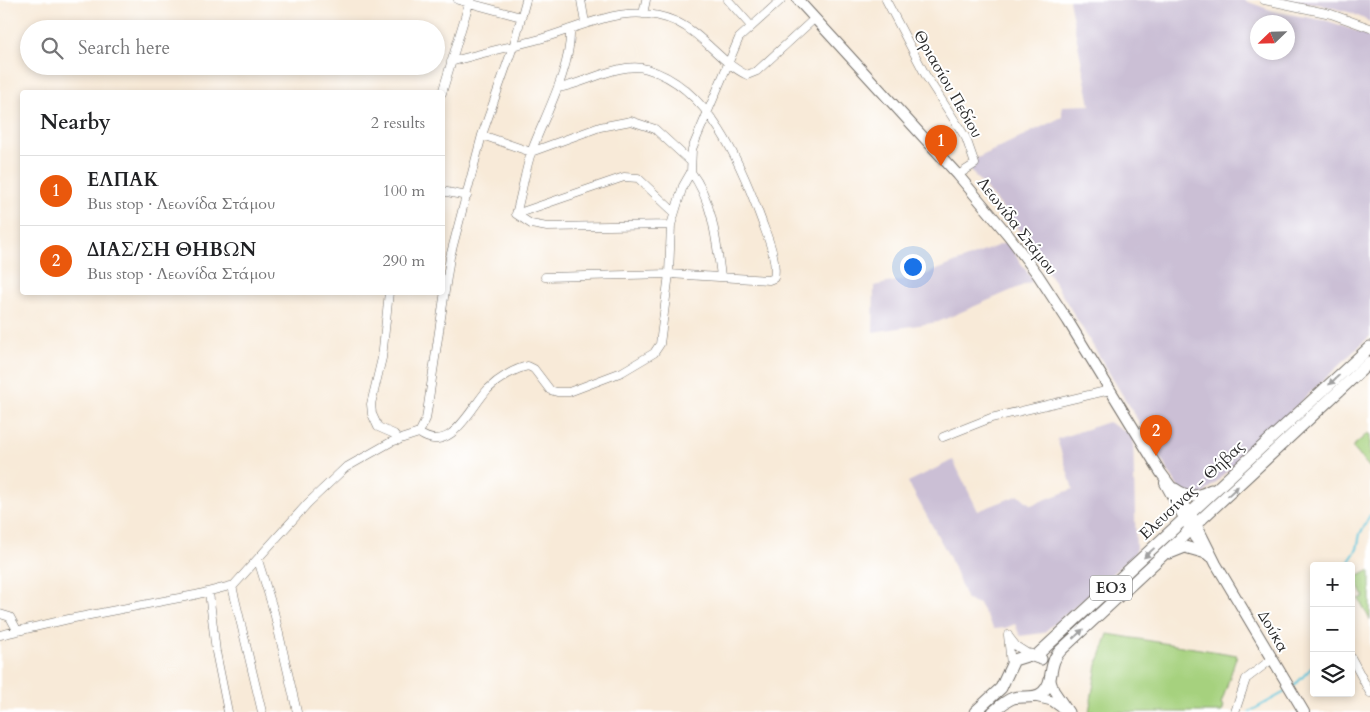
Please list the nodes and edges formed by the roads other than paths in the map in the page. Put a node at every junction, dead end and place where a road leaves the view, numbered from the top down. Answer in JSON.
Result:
{"nodes":[{"id":1,"x":458,"y":0,"type":"edge"},
{"id":2,"x":526,"y":0,"type":"edge"},
{"id":3,"x":580,"y":0,"type":"edge"},
{"id":4,"x":646,"y":0,"type":"edge"},
{"id":5,"x":728,"y":0,"type":"edge"},
{"id":6,"x":781,"y":0,"type":"edge"},
{"id":7,"x":798,"y":0,"type":"edge"},
{"id":8,"x":886,"y":0,"type":"edge"},
{"id":9,"x":1264,"y":0,"type":"edge"},
{"id":10,"x":469,"y":1,"type":"edge"},
{"id":11,"x":643,"y":14,"type":"junction"},
{"id":12,"x":521,"y":17,"type":"junction"},
{"id":13,"x":814,"y":19,"type":"junction"},
{"id":14,"x":585,"y":23,"type":"junction"},
{"id":15,"x":751,"y":26,"type":"junction"},
{"id":16,"x":1370,"y":28,"type":"edge"},
{"id":17,"x":570,"y":30,"type":"junction"},
{"id":18,"x":514,"y":44,"type":"junction"},
{"id":19,"x":451,"y":62,"type":"junction"},
{"id":20,"x":730,"y":62,"type":"junction"},
{"id":21,"x":558,"y":88,"type":"junction"},
{"id":22,"x":443,"y":90,"type":"edge"},
{"id":23,"x":708,"y":114,"type":"junction"},
{"id":24,"x":482,"y":135,"type":"junction"},
{"id":25,"x":531,"y":152,"type":"junction"},
{"id":26,"x":690,"y":161,"type":"junction"},
{"id":27,"x":690,"y":172,"type":"junction"},
{"id":28,"x":958,"y":175,"type":"junction"},
{"id":29,"x":445,"y":192,"type":"edge"},
{"id":30,"x":467,"y":196,"type":"junction"},
{"id":31,"x":674,"y":212,"type":"junction"},
{"id":32,"x":516,"y":214,"type":"junction"},
{"id":33,"x":671,"y":225,"type":"junction"},
{"id":34,"x":669,"y":274,"type":"junction"},
{"id":35,"x":721,"y":276,"type":"junction"},
{"id":36,"x":545,"y":277,"type":"dead end"},
{"id":37,"x":445,"y":291,"type":"edge"},
{"id":38,"x":389,"y":295,"type":"edge"},
{"id":39,"x":444,"y":295,"type":"edge"},
{"id":40,"x":1370,"y":347,"type":"edge"},
{"id":41,"x":1370,"y":362,"type":"edge"},
{"id":42,"x":1110,"y":390,"type":"junction"},
{"id":43,"x":419,"y":433,"type":"junction"},
{"id":44,"x":943,"y":437,"type":"dead end"},
{"id":45,"x":399,"y":440,"type":"junction"},
{"id":46,"x":1161,"y":473,"type":"junction"},
{"id":47,"x":1227,"y":480,"type":"junction"},
{"id":48,"x":1175,"y":490,"type":"junction"},
{"id":49,"x":1191,"y":522,"type":"junction"},
{"id":50,"x":1206,"y":553,"type":"junction"},
{"id":51,"x":258,"y":560,"type":"junction"},
{"id":52,"x":1156,"y":562,"type":"junction"},
{"id":53,"x":1216,"y":564,"type":"junction"},
{"id":54,"x":232,"y":586,"type":"junction"},
{"id":55,"x":209,"y":592,"type":"junction"},
{"id":56,"x":0,"y":614,"type":"edge"},
{"id":57,"x":17,"y":630,"type":"junction"},
{"id":58,"x":0,"y":635,"type":"edge"},
{"id":59,"x":1033,"y":655,"type":"junction"},
{"id":60,"x":1272,"y":659,"type":"junction"},
{"id":61,"x":1355,"y":664,"type":"edge"},
{"id":62,"x":1009,"y":670,"type":"junction"},
{"id":63,"x":1050,"y":675,"type":"junction"},
{"id":64,"x":1370,"y":693,"type":"edge"},
{"id":65,"x":1029,"y":696,"type":"junction"},
{"id":66,"x":228,"y":712,"type":"edge"},
{"id":67,"x":262,"y":712,"type":"edge"},
{"id":68,"x":297,"y":712,"type":"edge"},
{"id":69,"x":976,"y":712,"type":"edge"},
{"id":70,"x":994,"y":712,"type":"edge"},
{"id":71,"x":1068,"y":712,"type":"edge"},
{"id":72,"x":1235,"y":712,"type":"edge"},
{"id":73,"x":1304,"y":712,"type":"edge"}],
"edges":[{"from":1,"to":10,"type":"street"},
{"from":2,"to":12,"type":"street"},
{"from":3,"to":14,"type":"street"},
{"from":4,"to":11,"type":"street"},
{"from":5,"to":15,"type":"street"},
{"from":6,"to":15,"type":"street"},
{"from":7,"to":13,"type":"main road","name":"Λεωνίδα Στάμου"},
{"from":8,"to":28,"type":"street","name":"Θριασίου Πεδίου"},
{"from":9,"to":16,"type":"street"},
{"from":10,"to":12,"type":"street"},
{"from":10,"to":19,"type":"street"},
{"from":11,"to":14,"type":"street"},
{"from":11,"to":20,"type":"street"},
{"from":12,"to":18,"type":"street"},
{"from":13,"to":20,"type":"street"},
{"from":13,"to":28,"type":"main road","name":"Λεωνίδα Στάμου"},
{"from":14,"to":17,"type":"street"},
{"from":15,"to":20,"type":"street"},
{"from":17,"to":18,"type":"street"},
{"from":17,"to":21,"type":"street"},
{"from":18,"to":19,"type":"street"},
{"from":18,"to":24,"type":"street"},
{"from":19,"to":22,"type":"street"},
{"from":20,"to":23,"type":"street"},
{"from":21,"to":23,"type":"street"},
{"from":21,"to":25,"type":"street"},
{"from":23,"to":26,"type":"street"},
{"from":23,"to":35,"type":"street"},
{"from":24,"to":25,"type":"street"},
{"from":24,"to":30,"type":"street"},
{"from":25,"to":26,"type":"street"},
{"from":25,"to":32,"type":"street"},
{"from":26,"to":27,"type":"street"},
{"from":27,"to":31,"type":"street"},
{"from":27,"to":35,"type":"street"},
{"from":28,"to":42,"type":"main road","name":"Λεωνίδα Στάμου"},
{"from":29,"to":30,"type":"street"},
{"from":30,"to":37,"type":"street"},
{"from":31,"to":32,"type":"street"},
{"from":31,"to":33,"type":"street"},
{"from":32,"to":33,"type":"street"},
{"from":33,"to":34,"type":"street"},
{"from":34,"to":35,"type":"street"},
{"from":34,"to":36,"type":"street"},
{"from":34,"to":43,"type":"street"},
{"from":38,"to":45,"type":"street"},
{"from":39,"to":43,"type":"street"},
{"from":40,"to":47,"type":"main road","name":"Ελευσίνας - Θήβας","number":"ΕΟ3","one_way":true},
{"from":49,"to":41,"type":"main road","name":"Ελευσίνας - Θήβας","number":"ΕΟ3","one_way":true},
{"from":42,"to":44,"type":"street"},
{"from":42,"to":46,"type":"main road","name":"Λεωνίδα Στάμου"},
{"from":43,"to":45,"type":"street"},
{"from":45,"to":51,"type":"street"},
{"from":46,"to":48,"type":"main road","name":"Λεωνίδα Στάμου"},
{"from":46,"to":49,"type":"main road","name":"Λεωνίδα Στάμου"},
{"from":47,"to":48,"type":"main road","number":"ΕΟ3"},
{"from":47,"to":49,"type":"main road","name":"Ελευσίνας - Θήβας","number":"ΕΟ3"},
{"from":48,"to":49,"type":"main road","name":"Λεωνίδα Στάμου"},
{"from":49,"to":50,"type":"main road","name":"Δούκα"},
{"from":49,"to":52,"type":"main road","name":"Ελευσίνας - Θήβας","number":"ΕΟ3"},
{"from":49,"to":53,"type":"main road","name":"Δούκα"},
{"from":49,"to":59,"type":"main road","name":"Ελευσίνας - Θήβας","number":"ΕΟ3","one_way":true},
{"from":50,"to":52,"type":"main road","number":"ΕΟ3"},
{"from":50,"to":53,"type":"main road","name":"Δούκα"},
{"from":51,"to":54,"type":"street"},
{"from":51,"to":68,"type":"street"},
{"from":63,"to":52,"type":"main road","name":"Ελευσίνας - Θήβας","number":"ΕΟ3","one_way":true},
{"from":53,"to":60,"type":"main road","name":"Δούκα"},
{"from":54,"to":55,"type":"street"},
{"from":54,"to":67,"type":"street"},
{"from":55,"to":57,"type":"street"},
{"from":55,"to":66,"type":"street"},
{"from":56,"to":57,"type":"street"},
{"from":57,"to":58,"type":"street"},
{"from":59,"to":62,"type":"main road","name":"Ελευσίνας - Θήβας","number":"ΕΟ3"},
{"from":59,"to":62,"type":"street"},
{"from":59,"to":63,"type":"main road"},
{"from":60,"to":72,"type":"street"},
{"from":60,"to":73,"type":"main road","name":"Δούκα"},
{"from":61,"to":64,"type":"street"},
{"from":62,"to":65,"type":"main road"},
{"from":62,"to":69,"type":"main road","name":"Ελευσίνας - Θήβας","number":"ΕΟ3"},
{"from":63,"to":65,"type":"main road","name":"Ελευσίνας - Θήβας","number":"ΕΟ3"},
{"from":63,"to":71,"type":"street"},
{"from":65,"to":70,"type":"main road","name":"Ελευσίνας - Θήβας","number":"ΕΟ3"},
{"from":65,"to":71,"type":"street"}]}
